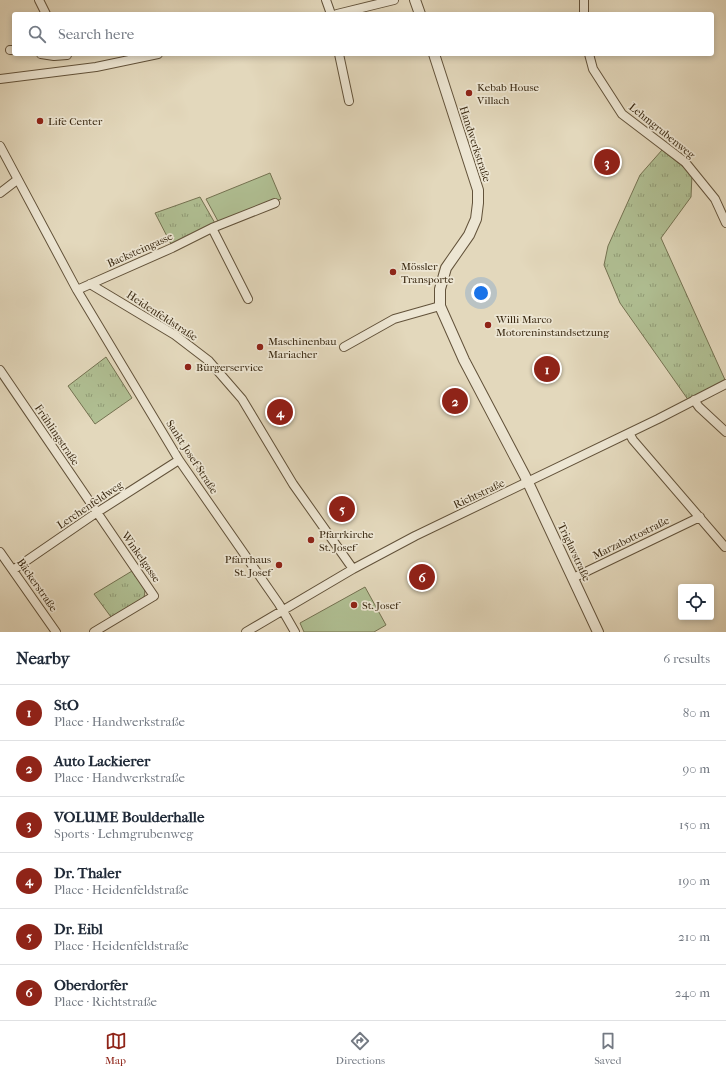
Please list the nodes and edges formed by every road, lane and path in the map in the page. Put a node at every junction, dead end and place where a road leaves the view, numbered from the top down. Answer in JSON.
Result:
{"nodes":[{"id":1,"x":39,"y":0,"type":"edge"},
{"id":2,"x":326,"y":0,"type":"edge"},
{"id":3,"x":394,"y":0,"type":"edge"},
{"id":4,"x":415,"y":0,"type":"edge"},
{"id":5,"x":584,"y":0,"type":"edge"},
{"id":6,"x":45,"y":12,"type":"edge"},
{"id":7,"x":330,"y":12,"type":"edge"},
{"id":8,"x":345,"y":12,"type":"edge"},
{"id":9,"x":419,"y":12,"type":"edge"},
{"id":10,"x":584,"y":12,"type":"edge"},
{"id":11,"x":66,"y":56,"type":"edge"},
{"id":12,"x":149,"y":56,"type":"edge"},
{"id":13,"x":339,"y":56,"type":"edge"},
{"id":14,"x":435,"y":56,"type":"edge"},
{"id":15,"x":589,"y":56,"type":"edge"},
{"id":16,"x":68,"y":70,"type":"junction"},
{"id":17,"x":0,"y":79,"type":"edge"},
{"id":18,"x":349,"y":101,"type":"dead end"},
{"id":19,"x":0,"y":146,"type":"edge"},
{"id":20,"x":17,"y":180,"type":"junction"},
{"id":21,"x":0,"y":193,"type":"edge"},
{"id":22,"x":275,"y":203,"type":"dead end"},
{"id":23,"x":726,"y":222,"type":"edge"},
{"id":24,"x":212,"y":228,"type":"junction"},
{"id":25,"x":90,"y":284,"type":"junction"},
{"id":26,"x":76,"y":290,"type":"junction"},
{"id":27,"x":248,"y":299,"type":"dead end"},
{"id":28,"x":440,"y":306,"type":"junction"},
{"id":29,"x":344,"y":347,"type":"dead end"},
{"id":30,"x":0,"y":370,"type":"edge"},
{"id":31,"x":726,"y":384,"type":"edge"},
{"id":32,"x":694,"y":400,"type":"junction"},
{"id":33,"x":726,"y":432,"type":"edge"},
{"id":34,"x":629,"y":433,"type":"junction"},
{"id":35,"x":179,"y":460,"type":"junction"},
{"id":36,"x":528,"y":482,"type":"junction"},
{"id":37,"x":96,"y":513,"type":"junction"},
{"id":38,"x":700,"y":517,"type":"junction"},
{"id":39,"x":725,"y":546,"type":"dead end"},
{"id":40,"x":0,"y":552,"type":"edge"},
{"id":41,"x":353,"y":569,"type":"junction"},
{"id":42,"x":13,"y":570,"type":"junction"},
{"id":43,"x":573,"y":578,"type":"junction"},
{"id":44,"x":283,"y":611,"type":"junction"},
{"id":45,"x":56,"y":632,"type":"edge"},
{"id":46,"x":94,"y":632,"type":"edge"},
{"id":47,"x":246,"y":632,"type":"edge"},
{"id":48,"x":296,"y":632,"type":"edge"},
{"id":49,"x":598,"y":632,"type":"edge"}],
"edges":[{"from":1,"to":6,"type":"street"},
{"from":2,"to":7,"type":"street"},
{"from":3,"to":8,"type":"street"},
{"from":4,"to":9,"type":"street"},
{"from":5,"to":10,"type":"street"},
{"from":11,"to":16,"type":"street"},
{"from":12,"to":16,"type":"street"},
{"from":13,"to":18,"type":"street"},
{"from":14,"to":28,"type":"street","name":"Handwerkstraße"},
{"from":15,"to":23,"type":"street","name":"Lehmgrubenweg"},
{"from":16,"to":17,"type":"street"},
{"from":19,"to":20,"type":"street"},
{"from":20,"to":21,"type":"street"},
{"from":20,"to":26,"type":"street"},
{"from":22,"to":24,"type":"street","name":"Backsteingasse"},
{"from":24,"to":25,"type":"street","name":"Backsteingasse"},
{"from":24,"to":27,"type":"street"},
{"from":25,"to":26,"type":"street","name":"Backsteingasse"},
{"from":25,"to":41,"type":"street","name":"Heidenfeldstraße"},
{"from":26,"to":35,"type":"street","name":"Sankt Josef-Straße"},
{"from":28,"to":29,"type":"street"},
{"from":28,"to":36,"type":"street","name":"Handwerkstraße"},
{"from":30,"to":37,"type":"street","name":"Frühlingstraße"},
{"from":31,"to":32,"type":"street","name":"Richtstraße"},
{"from":32,"to":33,"type":"street"},
{"from":32,"to":34,"type":"street","name":"Richtstraße"},
{"from":34,"to":36,"type":"street","name":"Richtstraße"},
{"from":34,"to":38,"type":"street"},
{"from":35,"to":37,"type":"street","name":"Lerchenfeldweg"},
{"from":35,"to":44,"type":"street","name":"Sankt Josef-Straße"},
{"from":36,"to":41,"type":"street","name":"Richtstraße"},
{"from":36,"to":43,"type":"street","name":"Triglavstraße"},
{"from":37,"to":42,"type":"street","name":"Lerchenfeldweg"},
{"from":37,"to":46,"type":"street","name":"Winkelgasse"},
{"from":38,"to":39,"type":"street"},
{"from":38,"to":43,"type":"street","name":"Marzabottostraße"},
{"from":40,"to":42,"type":"street","name":"Bäckerstraße"},
{"from":41,"to":44,"type":"street","name":"Richtstraße"},
{"from":42,"to":45,"type":"street","name":"Bäckerstraße"},
{"from":43,"to":49,"type":"street","name":"Triglavstraße"},
{"from":44,"to":47,"type":"street","name":"Richtstraße"},
{"from":44,"to":48,"type":"street","name":"Sankt Josef-Straße"}]}
